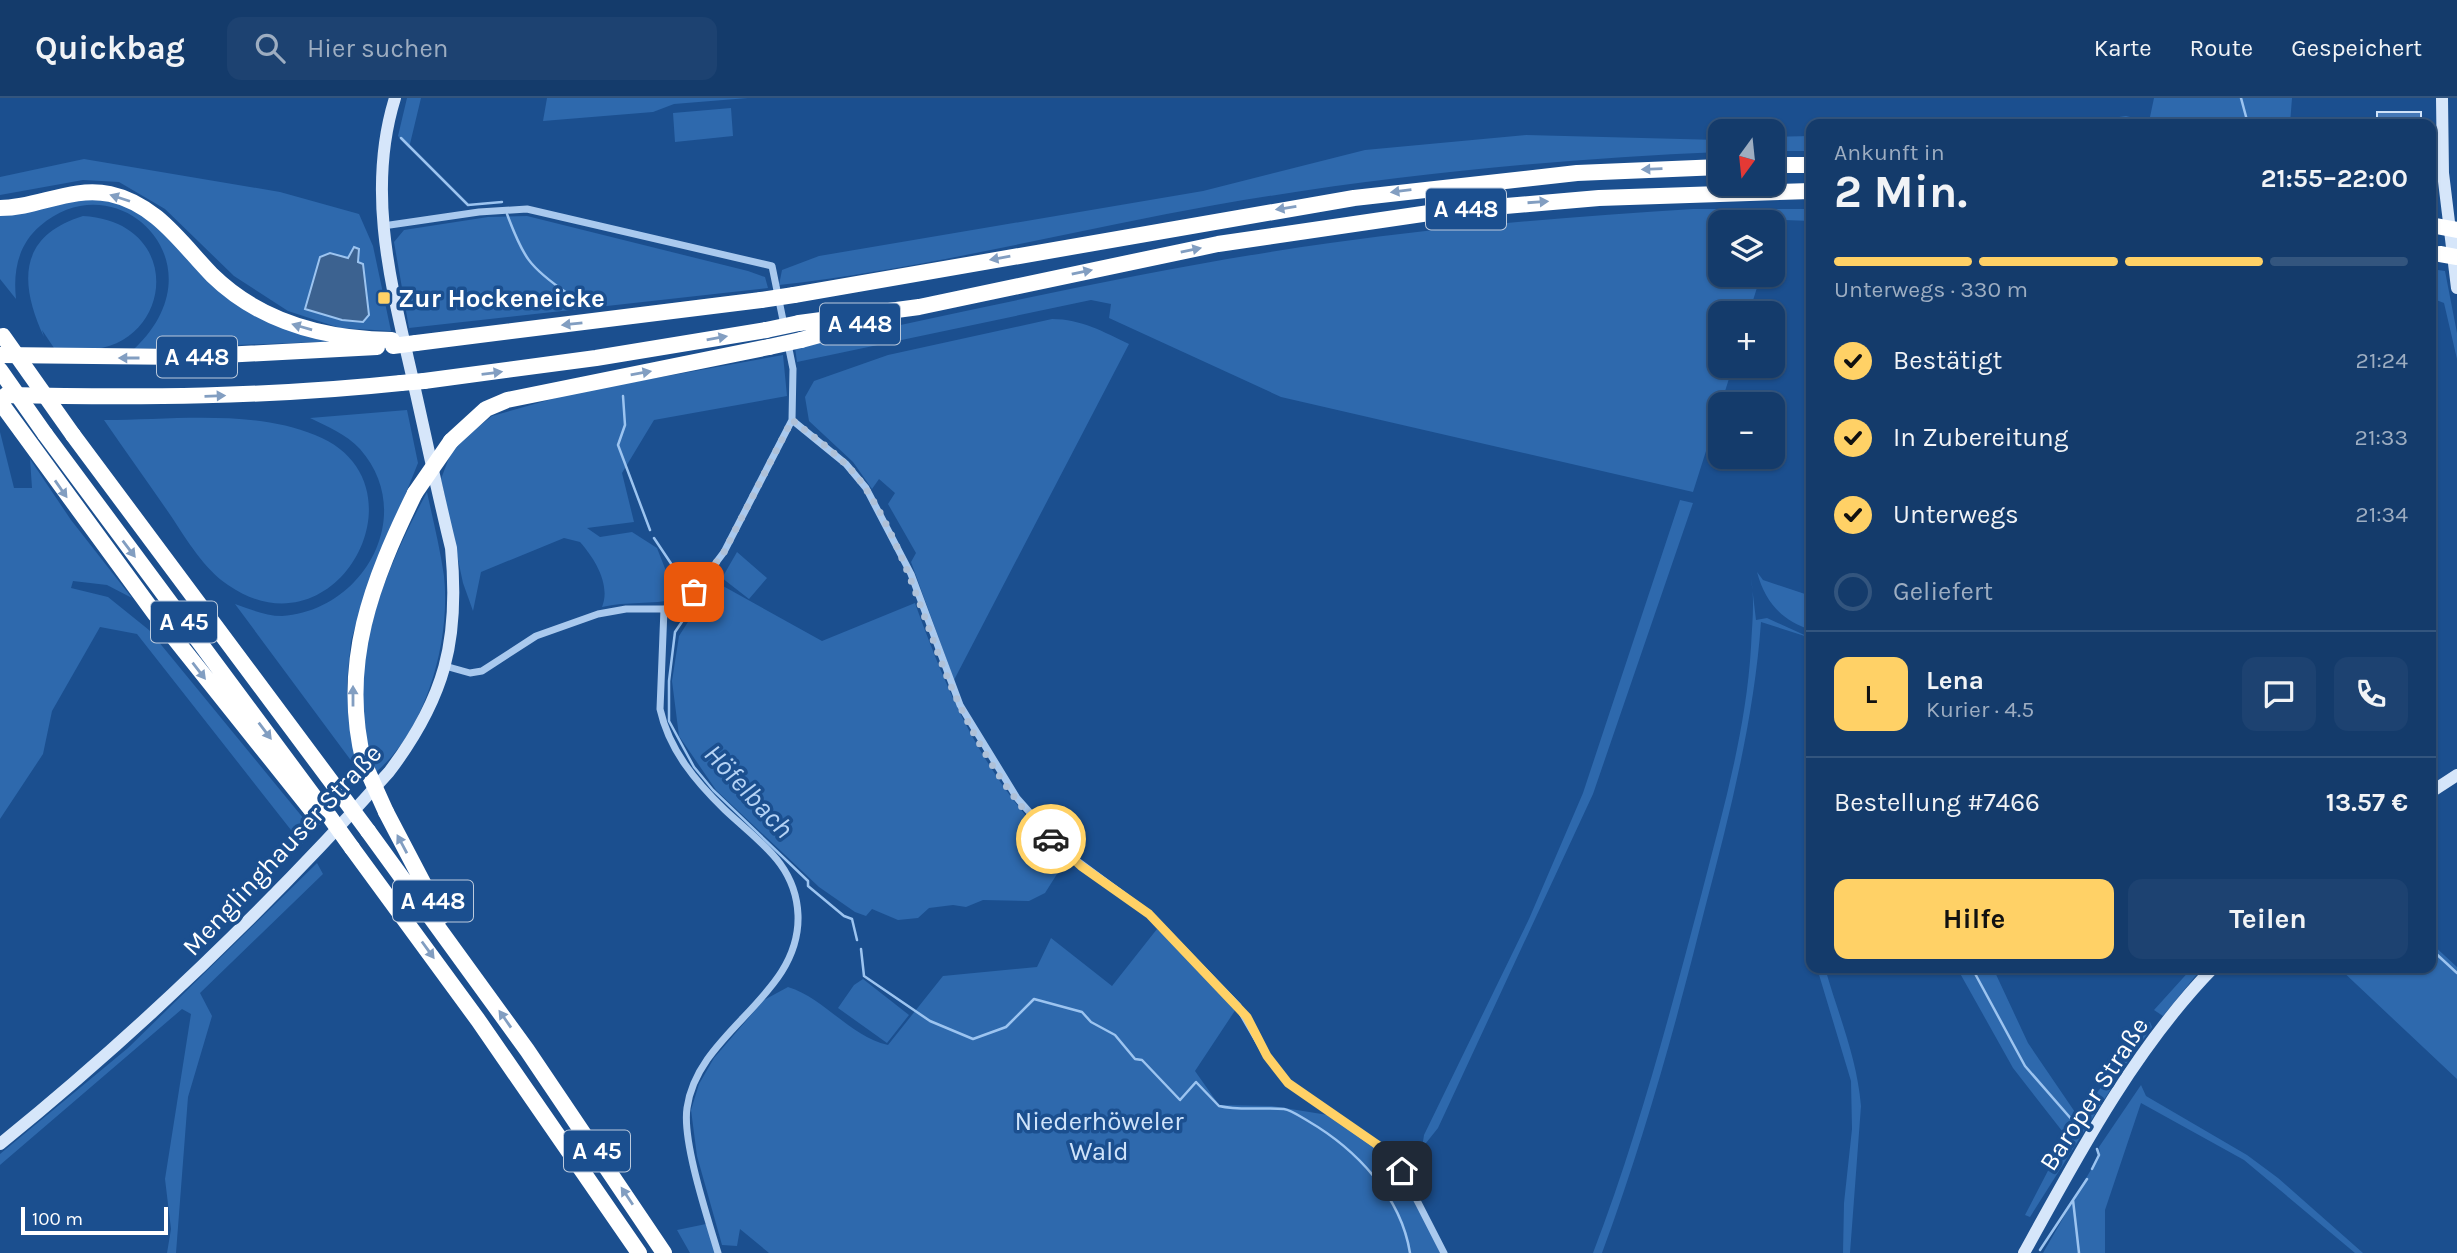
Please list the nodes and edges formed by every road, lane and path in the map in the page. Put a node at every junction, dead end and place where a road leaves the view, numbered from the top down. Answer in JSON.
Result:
{"nodes":[{"id":1,"x":396,"y":98,"type":"edge"},
{"id":2,"x":2442,"y":98,"type":"edge"},
{"id":3,"x":1785,"y":165,"type":"edge"},
{"id":4,"x":1806,"y":165,"type":"edge"},
{"id":5,"x":1708,"y":168,"type":"edge"},
{"id":6,"x":1806,"y":191,"type":"edge"},
{"id":7,"x":0,"y":208,"type":"edge"},
{"id":8,"x":382,"y":226,"type":"junction"},
{"id":9,"x":2436,"y":226,"type":"edge"},
{"id":10,"x":2457,"y":230,"type":"edge"},
{"id":11,"x":2436,"y":253,"type":"edge"},
{"id":12,"x":2457,"y":257,"type":"edge"},
{"id":13,"x":2457,"y":288,"type":"edge"},
{"id":14,"x":800,"y":332,"type":"junction"},
{"id":15,"x":2,"y":334,"type":"edge"},
{"id":16,"x":393,"y":343,"type":"junction"},
{"id":17,"x":0,"y":355,"type":"edge"},
{"id":18,"x":0,"y":370,"type":"edge"},
{"id":19,"x":0,"y":394,"type":"edge"},
{"id":20,"x":0,"y":402,"type":"edge"},
{"id":21,"x":792,"y":420,"type":"junction"},
{"id":22,"x":664,"y":609,"type":"junction"},
{"id":23,"x":445,"y":666,"type":"junction"},
{"id":24,"x":2457,"y":775,"type":"edge"},
{"id":25,"x":2436,"y":789,"type":"edge"},
{"id":26,"x":321,"y":813,"type":"junction"},
{"id":27,"x":2209,"y":973,"type":"edge"},
{"id":28,"x":483,"y":988,"type":"junction"},
{"id":29,"x":0,"y":1144,"type":"edge"},
{"id":30,"x":639,"y":1253,"type":"edge"},
{"id":31,"x":664,"y":1253,"type":"edge"},
{"id":32,"x":719,"y":1253,"type":"edge"},
{"id":33,"x":1444,"y":1253,"type":"edge"},
{"id":34,"x":2024,"y":1253,"type":"edge"}],
"edges":[{"from":1,"to":8,"type":"street","name":"Menglinghauser Straße"},
{"from":2,"to":13,"type":"street"},
{"from":3,"to":4,"type":"highway"},
{"from":5,"to":16,"type":"highway","number":"A 448","one_way":true,"bridge":true},
{"from":14,"to":6,"type":"highway","number":"A 448","one_way":true},
{"from":16,"to":7,"type":"highway","one_way":true},
{"from":8,"to":21,"type":"street"},
{"from":8,"to":23,"type":"street","name":"Menglinghauser Straße"},
{"from":9,"to":10,"type":"highway","bridge":true},
{"from":11,"to":12,"type":"highway","bridge":true},
{"from":19,"to":14,"type":"highway","number":"A 448","one_way":true,"bridge":true},
{"from":28,"to":14,"type":"highway","number":"A 448","one_way":true,"bridge":true},
{"from":15,"to":28,"type":"highway","number":"A 45","bridge":true},
{"from":16,"to":17,"type":"highway","number":"A 448","one_way":true},
{"from":18,"to":26,"type":"highway","number":"A 45","one_way":true,"bridge":true},
{"from":20,"to":26,"type":"highway","one_way":true},
{"from":21,"to":22,"type":"street"},
{"from":21,"to":33,"type":"street"},
{"from":22,"to":23,"type":"street"},
{"from":22,"to":32,"type":"street"},
{"from":23,"to":29,"type":"street","name":"Menglinghauser Straße"},
{"from":24,"to":25,"type":"street"},
{"from":26,"to":30,"type":"highway","number":"A 45","one_way":true,"bridge":true},
{"from":27,"to":34,"type":"street","name":"Baroper Straße"},
{"from":31,"to":28,"type":"highway","number":"A 45","one_way":true}]}
